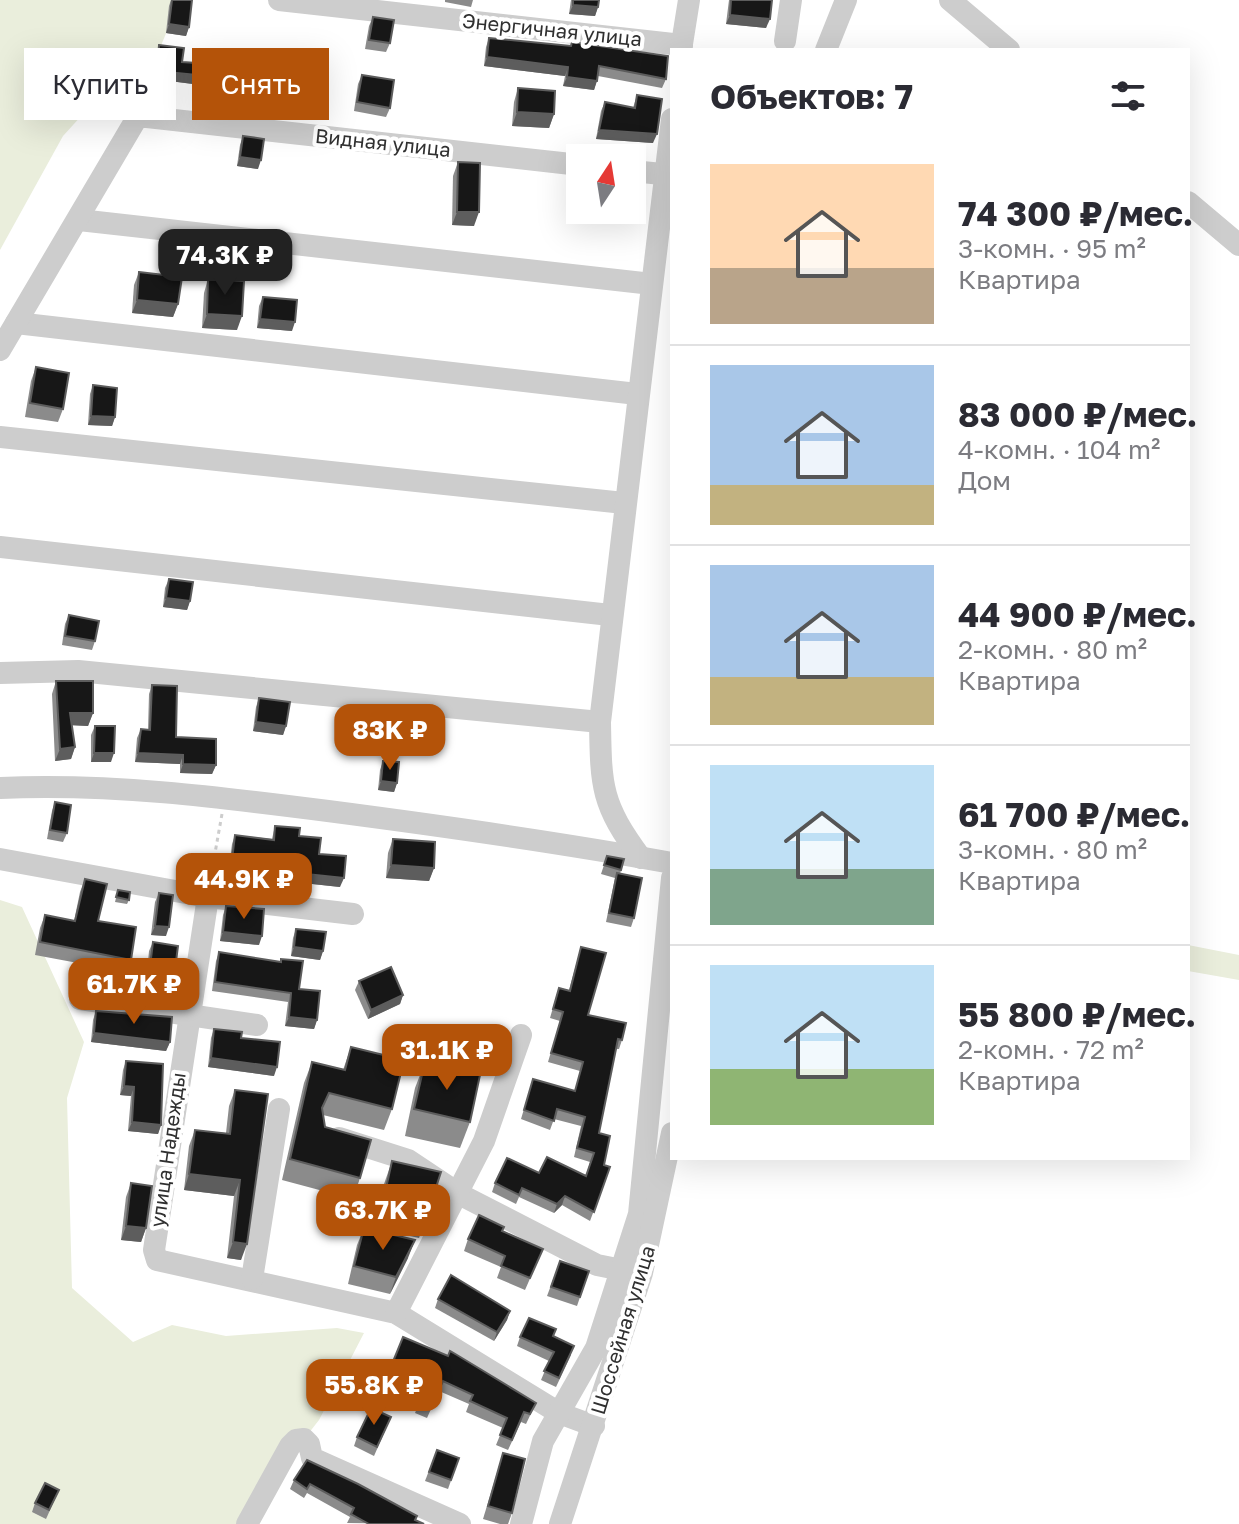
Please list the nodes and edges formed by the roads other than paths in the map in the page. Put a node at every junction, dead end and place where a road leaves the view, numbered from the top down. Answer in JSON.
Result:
{"nodes":[{"id":1,"x":279,"y":0,"type":"edge"},
{"id":2,"x":689,"y":0,"type":"edge"},
{"id":3,"x":791,"y":0,"type":"edge"},
{"id":4,"x":950,"y":0,"type":"edge"},
{"id":5,"x":849,"y":2,"type":"edge"},
{"id":6,"x":785,"y":41,"type":"dead end"},
{"id":7,"x":682,"y":47,"type":"edge"},
{"id":8,"x":827,"y":48,"type":"edge"},
{"id":9,"x":1007,"y":48,"type":"edge"},
{"id":10,"x":670,"y":147,"type":"edge"},
{"id":11,"x":566,"y":163,"type":"edge"},
{"id":12,"x":646,"y":173,"type":"edge"},
{"id":13,"x":668,"y":175,"type":"edge"},
{"id":14,"x":1190,"y":204,"type":"edge"},
{"id":15,"x":79,"y":220,"type":"junction"},
{"id":16,"x":1239,"y":245,"type":"edge"},
{"id":17,"x":652,"y":284,"type":"junction"},
{"id":18,"x":16,"y":323,"type":"junction"},
{"id":19,"x":0,"y":350,"type":"edge"},
{"id":20,"x":637,"y":394,"type":"junction"},
{"id":21,"x":0,"y":437,"type":"edge"},
{"id":22,"x":624,"y":503,"type":"junction"},
{"id":23,"x":0,"y":547,"type":"edge"},
{"id":24,"x":610,"y":615,"type":"junction"},
{"id":25,"x":0,"y":673,"type":"edge"},
{"id":26,"x":600,"y":722,"type":"junction"},
{"id":27,"x":0,"y":788,"type":"edge"},
{"id":28,"x":641,"y":858,"type":"junction"},
{"id":29,"x":0,"y":859,"type":"edge"},
{"id":30,"x":670,"y":863,"type":"edge"},
{"id":31,"x":208,"y":897,"type":"junction"},
{"id":32,"x":670,"y":913,"type":"edge"},
{"id":33,"x":353,"y":914,"type":"dead end"},
{"id":34,"x":667,"y":966,"type":"edge"},
{"id":35,"x":80,"y":999,"type":"dead end"},
{"id":36,"x":187,"y":1014,"type":"junction"},
{"id":37,"x":257,"y":1025,"type":"dead end"},
{"id":38,"x":521,"y":1035,"type":"dead end"},
{"id":39,"x":279,"y":1109,"type":"dead end"},
{"id":40,"x":327,"y":1134,"type":"edge"},
{"id":41,"x":646,"y":1136,"type":"junction"},
{"id":42,"x":670,"y":1139,"type":"edge"},
{"id":43,"x":670,"y":1142,"type":"edge"},
{"id":44,"x":459,"y":1194,"type":"junction"},
{"id":45,"x":633,"y":1272,"type":"junction"},
{"id":46,"x":252,"y":1279,"type":"junction"},
{"id":47,"x":396,"y":1313,"type":"junction"},
{"id":48,"x":559,"y":1413,"type":"junction"},
{"id":49,"x":594,"y":1426,"type":"junction"},
{"id":50,"x":247,"y":1524,"type":"edge"},
{"id":51,"x":460,"y":1524,"type":"edge"},
{"id":52,"x":521,"y":1524,"type":"edge"},
{"id":53,"x":560,"y":1524,"type":"edge"}],
"edges":[{"from":1,"to":7,"type":"street","name":"Энергичная улица"},
{"from":2,"to":7,"type":"street"},
{"from":3,"to":6,"type":"street"},
{"from":4,"to":9,"type":"street"},
{"from":5,"to":8,"type":"street"},
{"from":10,"to":13,"type":"street"},
{"from":11,"to":15,"type":"street","name":"Видная улица"},
{"from":12,"to":13,"type":"street"},
{"from":13,"to":17,"type":"street"},
{"from":14,"to":16,"type":"street"},
{"from":15,"to":17,"type":"street"},
{"from":15,"to":18,"type":"street"},
{"from":17,"to":20,"type":"street"},
{"from":18,"to":19,"type":"street"},
{"from":18,"to":20,"type":"street"},
{"from":20,"to":22,"type":"street"},
{"from":21,"to":22,"type":"street"},
{"from":22,"to":24,"type":"street"},
{"from":23,"to":24,"type":"street"},
{"from":24,"to":26,"type":"street"},
{"from":25,"to":26,"type":"street"},
{"from":26,"to":28,"type":"street"},
{"from":27,"to":28,"type":"street"},
{"from":28,"to":30,"type":"street"},
{"from":29,"to":31,"type":"street"},
{"from":31,"to":33,"type":"street"},
{"from":31,"to":36,"type":"street","name":"улица Надежды"},
{"from":32,"to":34,"type":"street"},
{"from":34,"to":41,"type":"street"},
{"from":35,"to":36,"type":"street"},
{"from":36,"to":37,"type":"street"},
{"from":36,"to":46,"type":"street","name":"улица Надежды"},
{"from":38,"to":44,"type":"street"},
{"from":39,"to":46,"type":"street"},
{"from":40,"to":44,"type":"street"},
{"from":41,"to":42,"type":"street"},
{"from":41,"to":45,"type":"street"},
{"from":43,"to":45,"type":"street","name":"Шоссейная улица"},
{"from":44,"to":45,"type":"street"},
{"from":44,"to":47,"type":"street"},
{"from":45,"to":48,"type":"street"},
{"from":45,"to":49,"type":"street","name":"Шоссейная улица"},
{"from":46,"to":47,"type":"street"},
{"from":47,"to":48,"type":"street"},
{"from":48,"to":49,"type":"street"},
{"from":48,"to":52,"type":"street"},
{"from":49,"to":53,"type":"street","name":"Шоссейная улица"},
{"from":50,"to":51,"type":"street"}]}
